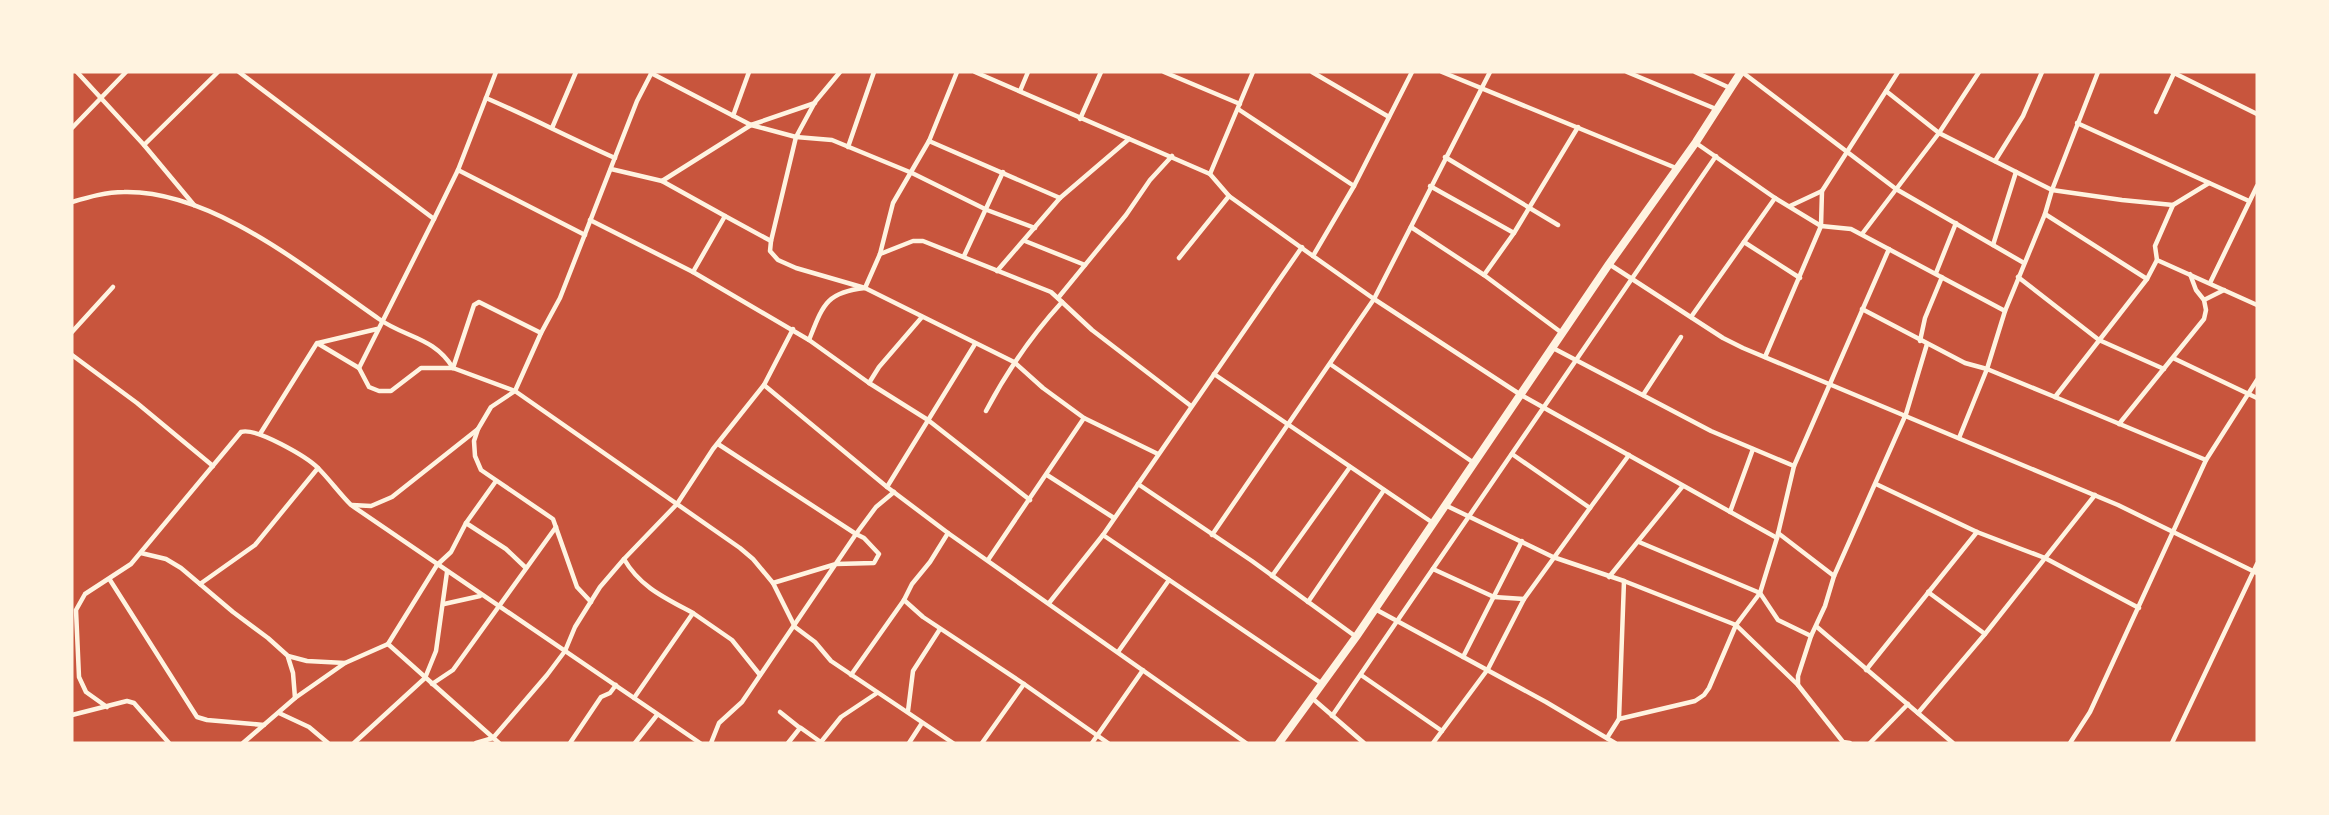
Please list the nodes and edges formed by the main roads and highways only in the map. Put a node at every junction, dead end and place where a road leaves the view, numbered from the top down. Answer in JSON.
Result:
{"nodes":[{"id":1,"x":1742,"y":72,"type":"edge"},
{"id":2,"x":1279,"y":743,"type":"edge"}],
"edges":[{"from":1,"to":2,"type":"main road"}]}
